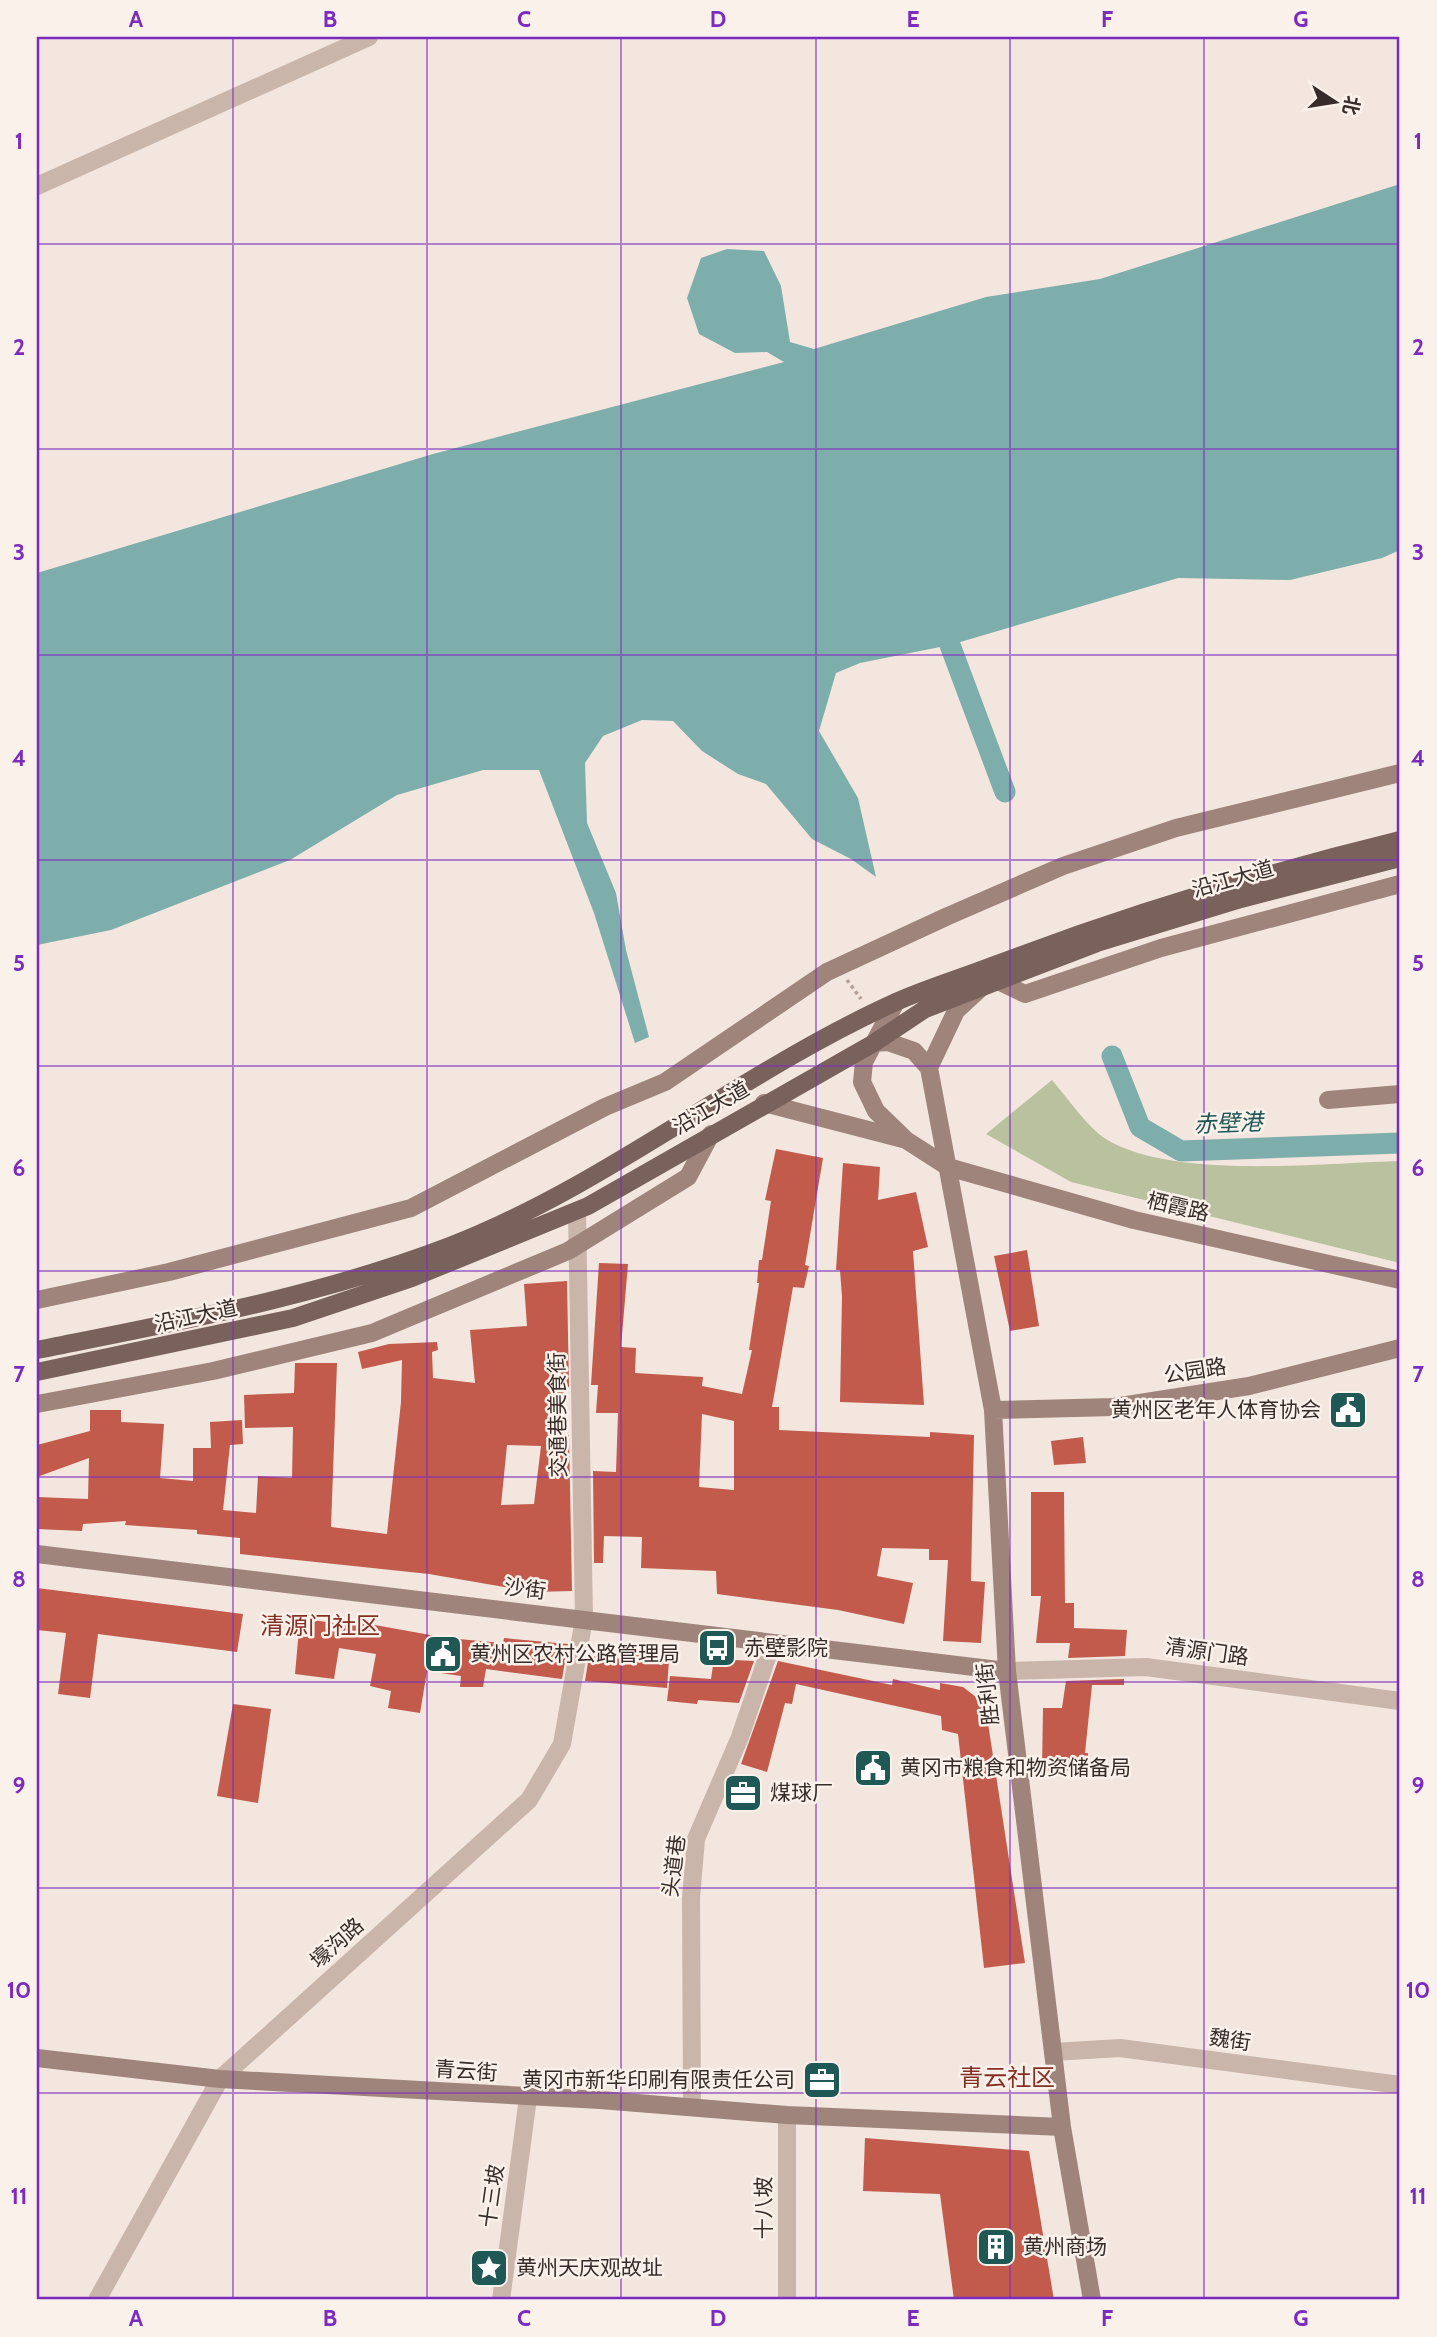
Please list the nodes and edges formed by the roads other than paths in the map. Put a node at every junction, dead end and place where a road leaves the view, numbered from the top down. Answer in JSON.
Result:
{"nodes":[{"id":1,"x":369,"y":37,"type":"edge"},
{"id":2,"x":37,"y":186,"type":"edge"},
{"id":3,"x":1400,"y":773,"type":"edge"},
{"id":4,"x":1400,"y":840,"type":"edge"},
{"id":5,"x":1400,"y":858,"type":"edge"},
{"id":6,"x":1400,"y":884,"type":"edge"},
{"id":7,"x":990,"y":984,"type":"junction"},
{"id":8,"x":896,"y":1002,"type":"junction"},
{"id":9,"x":874,"y":1043,"type":"junction"},
{"id":10,"x":929,"y":1068,"type":"junction"},
{"id":11,"x":1400,"y":1094,"type":"edge"},
{"id":12,"x":1328,"y":1100,"type":"dead end"},
{"id":13,"x":764,"y":1103,"type":"junction"},
{"id":14,"x":711,"y":1134,"type":"junction"},
{"id":15,"x":906,"y":1140,"type":"junction"},
{"id":16,"x":948,"y":1167,"type":"junction"},
{"id":17,"x":577,"y":1211,"type":"junction"},
{"id":18,"x":577,"y":1245,"type":"junction"},
{"id":19,"x":1400,"y":1280,"type":"edge"},
{"id":20,"x":37,"y":1300,"type":"edge"},
{"id":21,"x":1400,"y":1348,"type":"edge"},
{"id":22,"x":37,"y":1350,"type":"edge"},
{"id":23,"x":37,"y":1372,"type":"edge"},
{"id":24,"x":37,"y":1404,"type":"edge"},
{"id":25,"x":993,"y":1410,"type":"junction"},
{"id":26,"x":37,"y":1554,"type":"edge"},
{"id":27,"x":584,"y":1619,"type":"junction"},
{"id":28,"x":772,"y":1643,"type":"junction"},
{"id":29,"x":1007,"y":1671,"type":"junction"},
{"id":30,"x":1400,"y":1701,"type":"edge"},
{"id":31,"x":1053,"y":2052,"type":"junction"},
{"id":32,"x":37,"y":2058,"type":"edge"},
{"id":33,"x":220,"y":2080,"type":"junction"},
{"id":34,"x":1400,"y":2085,"type":"edge"},
{"id":35,"x":528,"y":2098,"type":"junction"},
{"id":36,"x":692,"y":2107,"type":"junction"},
{"id":37,"x":787,"y":2115,"type":"junction"},
{"id":38,"x":1062,"y":2127,"type":"junction"},
{"id":39,"x":97,"y":2300,"type":"edge"},
{"id":40,"x":501,"y":2300,"type":"edge"},
{"id":41,"x":787,"y":2300,"type":"edge"},
{"id":42,"x":1092,"y":2300,"type":"edge"}],
"edges":[{"from":1,"to":2,"type":"street"},
{"from":3,"to":20,"type":"street"},
{"from":4,"to":8,"type":"main road","name":"沿江大道"},
{"from":5,"to":7,"type":"main road","name":"沿江大道"},
{"from":6,"to":7,"type":"street"},
{"from":7,"to":9,"type":"main road","name":"沿江大道"},
{"from":7,"to":10,"type":"street"},
{"from":8,"to":9,"type":"street"},
{"from":8,"to":22,"type":"main road","name":"沿江大道"},
{"from":9,"to":10,"type":"street"},
{"from":9,"to":13,"type":"main road","name":"沿江大道"},
{"from":9,"to":15,"type":"street"},
{"from":10,"to":16,"type":"street","name":"胜利街"},
{"from":11,"to":12,"type":"street"},
{"from":13,"to":14,"type":"main road","name":"沿江大道"},
{"from":13,"to":15,"type":"street"},
{"from":14,"to":17,"type":"main road","name":"沿江大道"},
{"from":14,"to":18,"type":"street"},
{"from":15,"to":16,"type":"street","name":"栖霞路"},
{"from":16,"to":19,"type":"street","name":"栖霞路"},
{"from":16,"to":25,"type":"street","name":"胜利街"},
{"from":17,"to":18,"type":"street","name":"交通巷美食街"},
{"from":17,"to":23,"type":"main road","name":"沿江大道"},
{"from":18,"to":24,"type":"street"},
{"from":18,"to":27,"type":"street","name":"交通巷美食街"},
{"from":21,"to":25,"type":"street","name":"公园路"},
{"from":25,"to":29,"type":"street","name":"胜利街"},
{"from":26,"to":27,"type":"street","name":"沙街"},
{"from":27,"to":28,"type":"street","name":"沙街"},
{"from":27,"to":33,"type":"street","name":"壕沟路"},
{"from":28,"to":29,"type":"street","name":"沙街"},
{"from":28,"to":36,"type":"street","name":"头道巷"},
{"from":29,"to":30,"type":"street","name":"清源门路"},
{"from":29,"to":31,"type":"street","name":"胜利街"},
{"from":31,"to":34,"type":"street","name":"魏街"},
{"from":31,"to":38,"type":"street","name":"胜利街"},
{"from":32,"to":33,"type":"street","name":"青云街"},
{"from":33,"to":35,"type":"street","name":"青云街"},
{"from":33,"to":39,"type":"street","name":"壕沟路"},
{"from":35,"to":36,"type":"street","name":"青云街"},
{"from":35,"to":40,"type":"street","name":"十三坡"},
{"from":36,"to":37,"type":"street","name":"青云街"},
{"from":37,"to":38,"type":"street","name":"青云街"},
{"from":37,"to":41,"type":"street","name":"十八坡"},
{"from":38,"to":42,"type":"street","name":"胜利街"}]}
